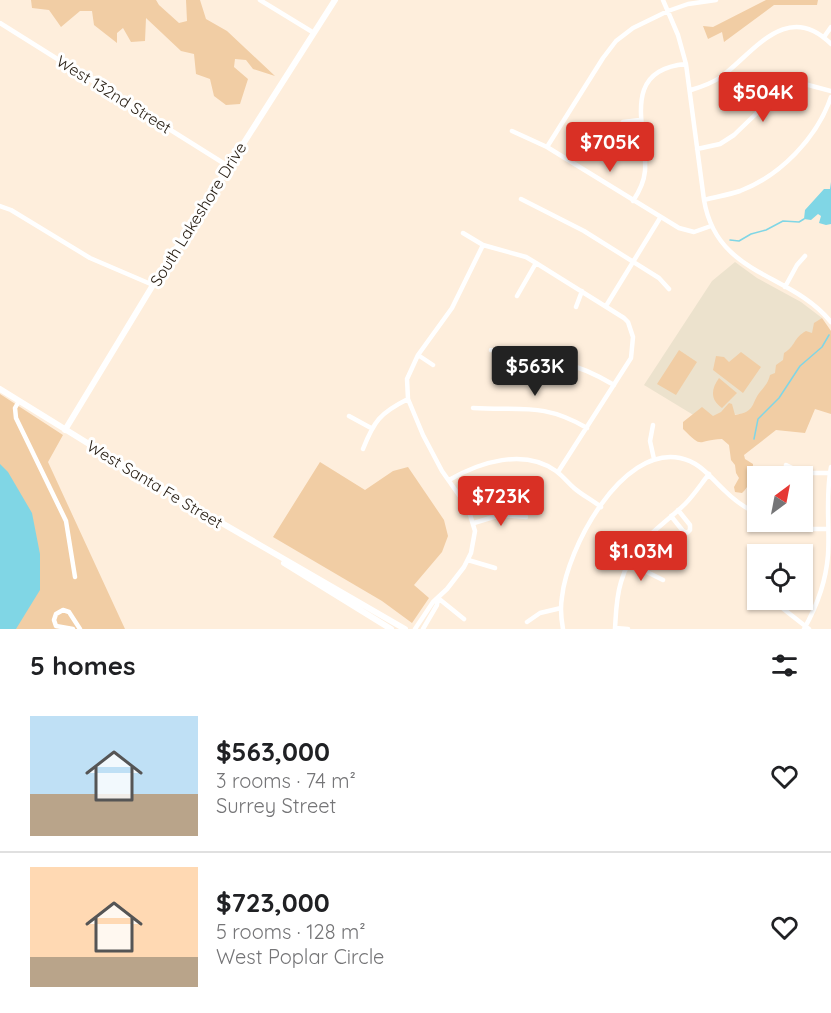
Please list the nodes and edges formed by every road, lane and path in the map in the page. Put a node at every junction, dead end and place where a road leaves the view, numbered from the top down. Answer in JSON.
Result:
{"nodes":[{"id":1,"x":260,"y":0,"type":"edge"},
{"id":2,"x":335,"y":0,"type":"edge"},
{"id":3,"x":663,"y":0,"type":"edge"},
{"id":4,"x":716,"y":0,"type":"edge"},
{"id":5,"x":668,"y":10,"type":"junction"},
{"id":6,"x":0,"y":23,"type":"edge"},
{"id":7,"x":831,"y":27,"type":"edge"},
{"id":8,"x":314,"y":33,"type":"junction"},
{"id":9,"x":824,"y":37,"type":"junction"},
{"id":10,"x":831,"y":44,"type":"edge"},
{"id":11,"x":686,"y":64,"type":"junction"},
{"id":12,"x":691,"y":90,"type":"junction"},
{"id":13,"x":831,"y":91,"type":"edge"},
{"id":14,"x":831,"y":97,"type":"edge"},
{"id":15,"x":640,"y":120,"type":"junction"},
{"id":16,"x":641,"y":130,"type":"junction"},
{"id":17,"x":512,"y":131,"type":"dead end"},
{"id":18,"x":547,"y":147,"type":"junction"},
{"id":19,"x":697,"y":149,"type":"junction"},
{"id":20,"x":228,"y":166,"type":"junction"},
{"id":21,"x":521,"y":199,"type":"dead end"},
{"id":22,"x":704,"y":200,"type":"junction"},
{"id":23,"x":633,"y":201,"type":"junction"},
{"id":24,"x":0,"y":206,"type":"edge"},
{"id":25,"x":660,"y":218,"type":"junction"},
{"id":26,"x":711,"y":226,"type":"junction"},
{"id":27,"x":463,"y":233,"type":"dead end"},
{"id":28,"x":483,"y":245,"type":"junction"},
{"id":29,"x":805,"y":256,"type":"dead end"},
{"id":30,"x":536,"y":262,"type":"junction"},
{"id":31,"x":634,"y":263,"type":"junction"},
{"id":32,"x":153,"y":285,"type":"junction"},
{"id":33,"x":785,"y":287,"type":"junction"},
{"id":34,"x":669,"y":289,"type":"dead end"},
{"id":35,"x":582,"y":291,"type":"junction"},
{"id":36,"x":517,"y":296,"type":"dead end"},
{"id":37,"x":606,"y":306,"type":"junction"},
{"id":38,"x":576,"y":307,"type":"dead end"},
{"id":39,"x":831,"y":322,"type":"edge"},
{"id":40,"x":491,"y":350,"type":"dead end"},
{"id":41,"x":418,"y":355,"type":"junction"},
{"id":42,"x":433,"y":365,"type":"dead end"},
{"id":43,"x":614,"y":385,"type":"junction"},
{"id":44,"x":0,"y":389,"type":"edge"},
{"id":45,"x":408,"y":399,"type":"junction"},
{"id":46,"x":19,"y":401,"type":"junction"},
{"id":47,"x":473,"y":408,"type":"dead end"},
{"id":48,"x":349,"y":416,"type":"dead end"},
{"id":49,"x":653,"y":425,"type":"dead end"},
{"id":50,"x":371,"y":428,"type":"junction"},
{"id":51,"x":587,"y":428,"type":"junction"},
{"id":52,"x":65,"y":430,"type":"junction"},
{"id":53,"x":363,"y":449,"type":"dead end"},
{"id":54,"x":654,"y":459,"type":"junction"},
{"id":55,"x":786,"y":465,"type":"dead end"},
{"id":56,"x":831,"y":467,"type":"edge"},
{"id":57,"x":558,"y":472,"type":"junction"},
{"id":58,"x":830,"y":473,"type":"edge"},
{"id":59,"x":709,"y":474,"type":"junction"},
{"id":60,"x":449,"y":480,"type":"junction"},
{"id":61,"x":601,"y":507,"type":"junction"},
{"id":62,"x":747,"y":507,"type":"edge"},
{"id":63,"x":678,"y":510,"type":"junction"},
{"id":64,"x":671,"y":516,"type":"junction"},
{"id":65,"x":526,"y":517,"type":"dead end"},
{"id":66,"x":474,"y":523,"type":"junction"},
{"id":67,"x":813,"y":530,"type":"edge"},
{"id":68,"x":827,"y":530,"type":"junction"},
{"id":69,"x":246,"y":538,"type":"junction"},
{"id":70,"x":468,"y":560,"type":"junction"},
{"id":71,"x":629,"y":563,"type":"junction"},
{"id":72,"x":495,"y":568,"type":"dead end"},
{"id":73,"x":75,"y":577,"type":"dead end"},
{"id":74,"x":663,"y":580,"type":"dead end"},
{"id":75,"x":823,"y":584,"type":"junction"},
{"id":76,"x":829,"y":586,"type":"dead end"},
{"id":77,"x":438,"y":598,"type":"junction"},
{"id":78,"x":561,"y":608,"type":"junction"},
{"id":79,"x":784,"y":610,"type":"edge"},
{"id":80,"x":464,"y":619,"type":"dead end"},
{"id":81,"x":527,"y":621,"type":"dead end"},
{"id":82,"x":615,"y":628,"type":"edge"},
{"id":83,"x":806,"y":628,"type":"edge"},
{"id":84,"x":73,"y":629,"type":"edge"},
{"id":85,"x":78,"y":629,"type":"edge"},
{"id":86,"x":391,"y":629,"type":"edge"},
{"id":87,"x":405,"y":629,"type":"edge"},
{"id":88,"x":416,"y":629,"type":"edge"},
{"id":89,"x":423,"y":629,"type":"edge"},
{"id":90,"x":563,"y":629,"type":"edge"},
{"id":91,"x":628,"y":629,"type":"edge"}],
"edges":[{"from":1,"to":8,"type":"street"},
{"from":2,"to":8,"type":"street","name":"South Lakeshore Drive"},
{"from":3,"to":5,"type":"street"},
{"from":4,"to":5,"type":"street"},
{"from":5,"to":11,"type":"street"},
{"from":5,"to":18,"type":"street"},
{"from":6,"to":20,"type":"street","name":"West 132nd Street"},
{"from":7,"to":9,"type":"street"},
{"from":8,"to":20,"type":"street","name":"South Lakeshore Drive"},
{"from":9,"to":10,"type":"street"},
{"from":9,"to":12,"type":"street"},
{"from":11,"to":12,"type":"street"},
{"from":11,"to":15,"type":"street"},
{"from":12,"to":19,"type":"street"},
{"from":13,"to":19,"type":"street"},
{"from":14,"to":22,"type":"street"},
{"from":15,"to":16,"type":"street"},
{"from":15,"to":16,"type":"street"},
{"from":16,"to":23,"type":"street"},
{"from":17,"to":18,"type":"street"},
{"from":18,"to":23,"type":"street"},
{"from":19,"to":22,"type":"street"},
{"from":20,"to":32,"type":"street","name":"South Lakeshore Drive"},
{"from":21,"to":31,"type":"street"},
{"from":22,"to":26,"type":"street"},
{"from":23,"to":25,"type":"street"},
{"from":24,"to":32,"type":"street"},
{"from":25,"to":26,"type":"street"},
{"from":25,"to":31,"type":"street"},
{"from":26,"to":33,"type":"street"},
{"from":27,"to":28,"type":"street"},
{"from":28,"to":30,"type":"street"},
{"from":28,"to":41,"type":"street"},
{"from":29,"to":33,"type":"street"},
{"from":30,"to":35,"type":"street"},
{"from":30,"to":36,"type":"street"},
{"from":31,"to":34,"type":"street"},
{"from":31,"to":37,"type":"street"},
{"from":32,"to":52,"type":"street","name":"South Lakeshore Drive"},
{"from":33,"to":39,"type":"street"},
{"from":35,"to":37,"type":"street"},
{"from":35,"to":38,"type":"street"},
{"from":37,"to":43,"type":"street"},
{"from":40,"to":43,"type":"street"},
{"from":41,"to":42,"type":"street"},
{"from":41,"to":45,"type":"street"},
{"from":43,"to":51,"type":"street"},
{"from":44,"to":46,"type":"street","name":"West Santa Fe Street"},
{"from":45,"to":50,"type":"street"},
{"from":45,"to":60,"type":"street"},
{"from":46,"to":52,"type":"street","name":"West Santa Fe Street"},
{"from":46,"to":73,"type":"street"},
{"from":47,"to":51,"type":"street"},
{"from":48,"to":50,"type":"street"},
{"from":49,"to":54,"type":"street"},
{"from":50,"to":53,"type":"street"},
{"from":51,"to":57,"type":"street"},
{"from":52,"to":69,"type":"street","name":"West Santa Fe Street"},
{"from":54,"to":59,"type":"street"},
{"from":54,"to":61,"type":"street"},
{"from":55,"to":58,"type":"street"},
{"from":56,"to":58,"type":"street"},
{"from":57,"to":60,"type":"street"},
{"from":57,"to":61,"type":"street"},
{"from":58,"to":68,"type":"street"},
{"from":59,"to":62,"type":"street"},
{"from":59,"to":63,"type":"street"},
{"from":60,"to":66,"type":"street"},
{"from":61,"to":78,"type":"street"},
{"from":63,"to":64,"type":"street"},
{"from":63,"to":64,"type":"street"},
{"from":64,"to":71,"type":"street"},
{"from":65,"to":66,"type":"street"},
{"from":66,"to":70,"type":"street"},
{"from":67,"to":68,"type":"street"},
{"from":68,"to":75,"type":"street"},
{"from":69,"to":86,"type":"street","name":"West Santa Fe Street"},
{"from":69,"to":87,"type":"street","name":"West Santa Fe Street"},
{"from":70,"to":72,"type":"street"},
{"from":70,"to":77,"type":"street"},
{"from":71,"to":74,"type":"street"},
{"from":71,"to":82,"type":"street"},
{"from":75,"to":76,"type":"street"},
{"from":75,"to":83,"type":"street"},
{"from":77,"to":80,"type":"street"},
{"from":77,"to":88,"type":"street"},
{"from":77,"to":89,"type":"street"},
{"from":78,"to":81,"type":"street"},
{"from":78,"to":90,"type":"street"},
{"from":79,"to":83,"type":"street"},
{"from":82,"to":91,"type":"street"},
{"from":84,"to":85,"type":"street"}]}
